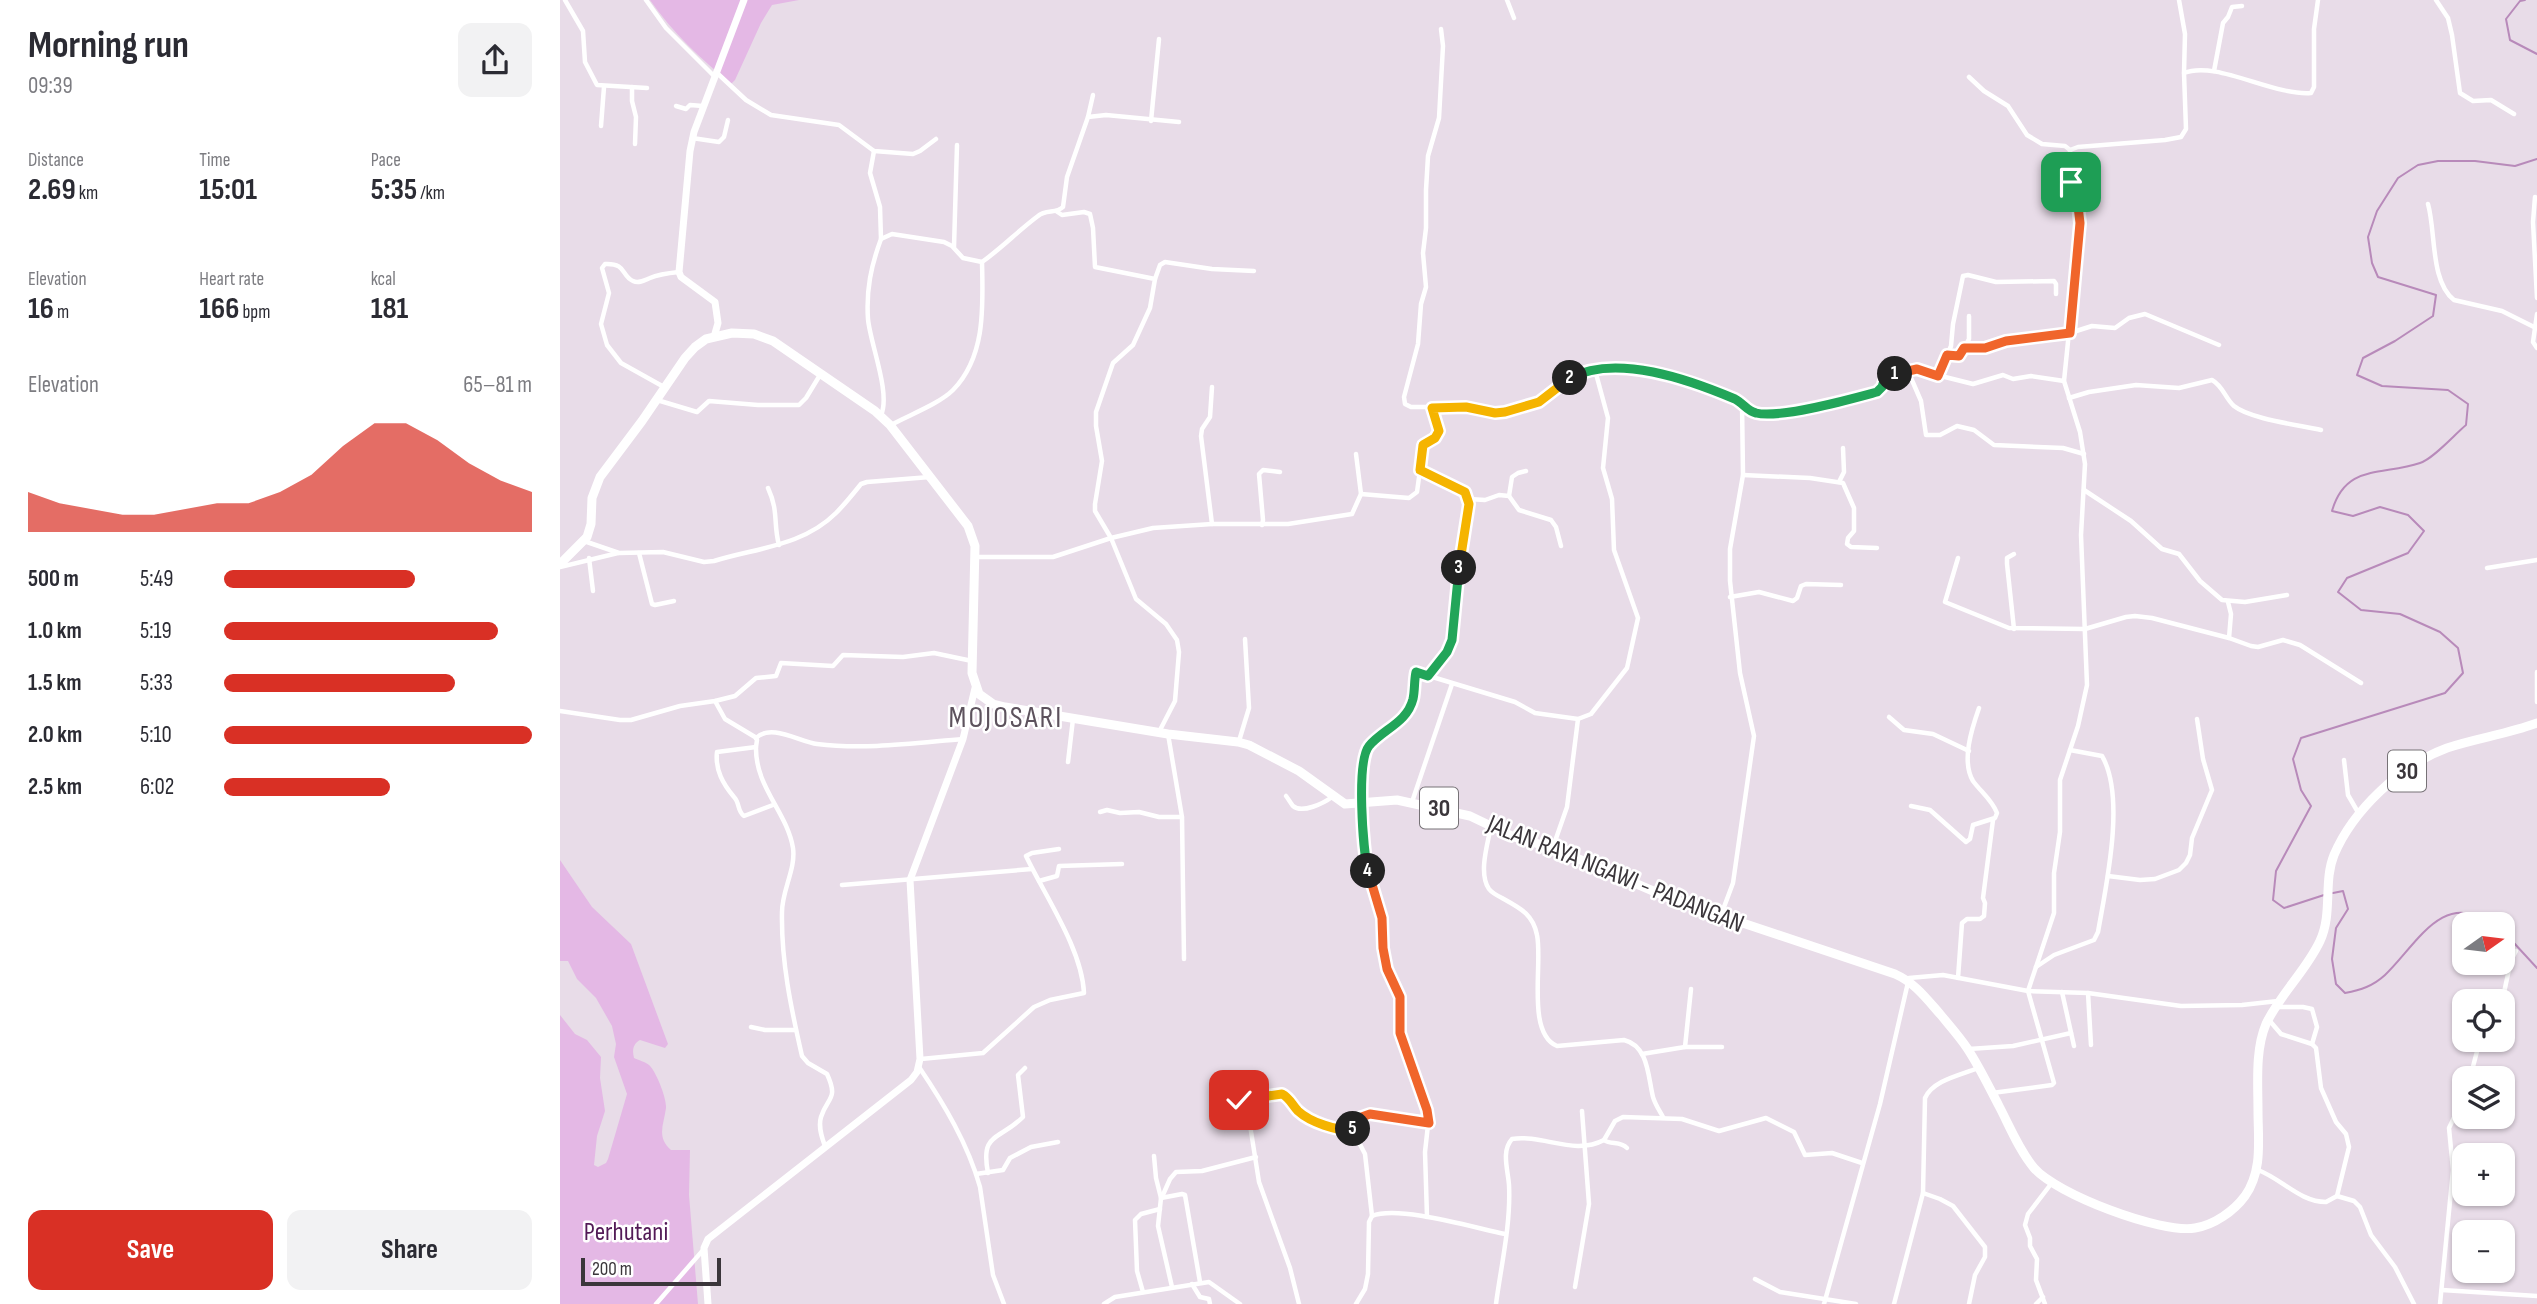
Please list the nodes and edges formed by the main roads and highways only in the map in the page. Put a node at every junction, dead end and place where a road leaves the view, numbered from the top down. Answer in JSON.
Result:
{"nodes":[{"id":1,"x":560,"y":566,"type":"edge"},
{"id":2,"x":2537,"y":723,"type":"edge"}],
"edges":[{"from":1,"to":2,"type":"highway","name":"JALAN RAYA NGAWI - PADANGAN","number":"30"}]}
